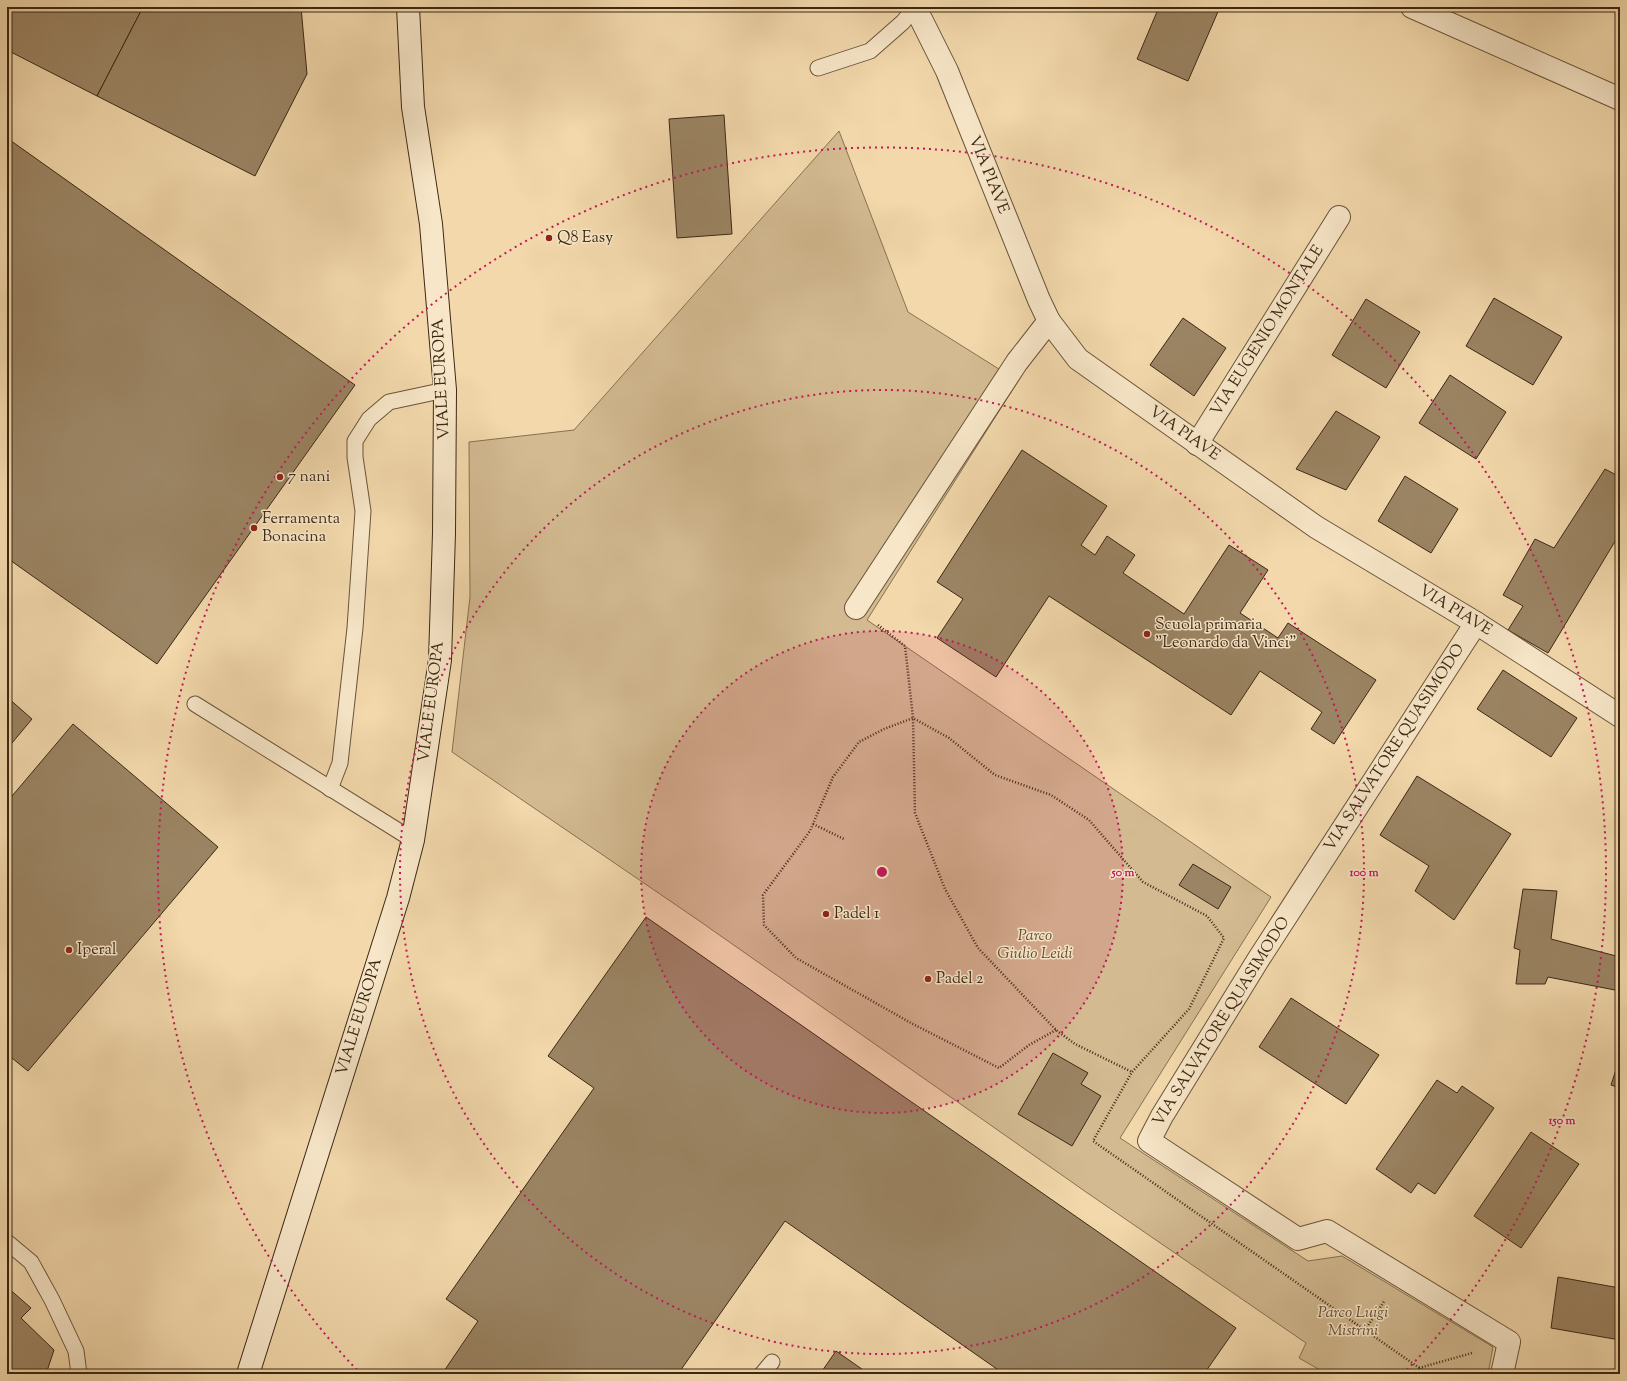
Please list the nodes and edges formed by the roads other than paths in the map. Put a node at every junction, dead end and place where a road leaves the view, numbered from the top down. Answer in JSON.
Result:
{"nodes":[{"id":1,"x":408,"y":7,"type":"edge"},
{"id":2,"x":915,"y":7,"type":"edge"},
{"id":3,"x":1422,"y":9,"type":"edge"},
{"id":4,"x":818,"y":68,"type":"dead end"},
{"id":5,"x":1620,"y":99,"type":"edge"},
{"id":6,"x":1338,"y":218,"type":"dead end"},
{"id":7,"x":1049,"y":321,"type":"junction"},
{"id":8,"x":445,"y":390,"type":"junction"},
{"id":9,"x":1197,"y":444,"type":"junction"},
{"id":10,"x":856,"y":608,"type":"road end"},
{"id":11,"x":1476,"y":623,"type":"junction"},
{"id":12,"x":194,"y":704,"type":"dead end"},
{"id":13,"x":1620,"y":716,"type":"edge"},
{"id":14,"x":330,"y":789,"type":"junction"},
{"id":15,"x":413,"y":840,"type":"junction"},
{"id":16,"x":7,"y":1242,"type":"edge"},
{"id":17,"x":772,"y":1362,"type":"dead end"},
{"id":18,"x":79,"y":1374,"type":"edge"},
{"id":19,"x":248,"y":1374,"type":"edge"},
{"id":20,"x":762,"y":1374,"type":"edge"},
{"id":21,"x":1502,"y":1374,"type":"edge"}],
"edges":[{"from":1,"to":8,"type":"street","name":"VIALE EUROPA"},
{"from":2,"to":4,"type":"lane"},
{"from":2,"to":7,"type":"street","name":"VIA PIAVE"},
{"from":3,"to":5,"type":"street"},
{"from":6,"to":9,"type":"street","name":"VIA EUGENIO MONTALE"},
{"from":7,"to":9,"type":"street","name":"VIA PIAVE"},
{"from":7,"to":10,"type":"street"},
{"from":8,"to":14,"type":"lane"},
{"from":8,"to":15,"type":"street","name":"VIALE EUROPA"},
{"from":9,"to":11,"type":"street","name":"VIA PIAVE"},
{"from":11,"to":13,"type":"street","name":"VIA PIAVE"},
{"from":11,"to":21,"type":"street","name":"VIA SALVATORE QUASIMODO"},
{"from":12,"to":14,"type":"lane"},
{"from":14,"to":15,"type":"lane"},
{"from":15,"to":19,"type":"street","name":"VIALE EUROPA"},
{"from":16,"to":18,"type":"lane"},
{"from":17,"to":20,"type":"lane"}]}
